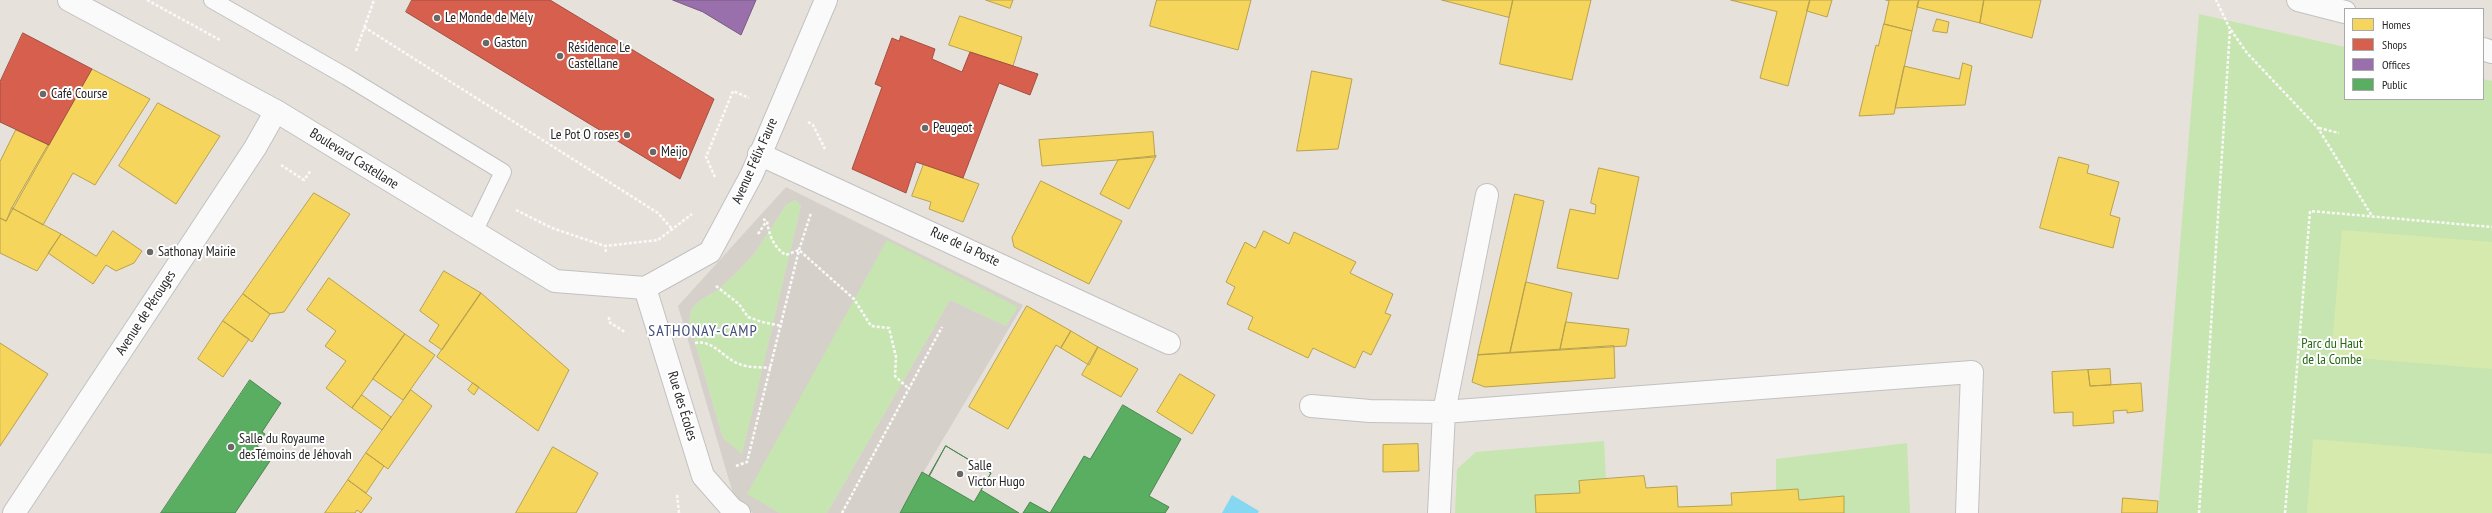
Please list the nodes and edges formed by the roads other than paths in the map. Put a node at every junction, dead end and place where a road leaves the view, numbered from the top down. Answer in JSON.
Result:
{"nodes":[{"id":1,"x":69,"y":0,"type":"edge"},
{"id":2,"x":212,"y":0,"type":"edge"},
{"id":3,"x":826,"y":0,"type":"edge"},
{"id":4,"x":2298,"y":0,"type":"edge"},
{"id":5,"x":2344,"y":12,"type":"edge"},
{"id":6,"x":276,"y":111,"type":"junction"},
{"id":7,"x":759,"y":154,"type":"junction"},
{"id":8,"x":1487,"y":195,"type":"dead end"},
{"id":9,"x":474,"y":232,"type":"junction"},
{"id":10,"x":645,"y":288,"type":"junction"},
{"id":11,"x":1169,"y":343,"type":"dead end"},
{"id":12,"x":1311,"y":406,"type":"dead end"},
{"id":13,"x":1444,"y":412,"type":"junction"},
{"id":14,"x":14,"y":513,"type":"edge"},
{"id":15,"x":739,"y":513,"type":"edge"},
{"id":16,"x":1439,"y":513,"type":"edge"},
{"id":17,"x":1968,"y":513,"type":"edge"}],
"edges":[{"from":1,"to":6,"type":"street","name":"Boulevard Castellane"},
{"from":2,"to":9,"type":"lane"},
{"from":3,"to":7,"type":"street","name":"Avenue Félix Faure"},
{"from":4,"to":5,"type":"street"},
{"from":6,"to":9,"type":"street","name":"Boulevard Castellane"},
{"from":6,"to":14,"type":"street","name":"Avenue de Pérouges"},
{"from":7,"to":10,"type":"street","name":"Avenue Félix Faure"},
{"from":7,"to":11,"type":"street","name":"Rue de la Poste"},
{"from":8,"to":13,"type":"street"},
{"from":9,"to":10,"type":"street","name":"Boulevard Castellane"},
{"from":10,"to":15,"type":"street","name":"Rue des Écoles"},
{"from":12,"to":13,"type":"street"},
{"from":13,"to":16,"type":"street"},
{"from":13,"to":17,"type":"street"}]}
